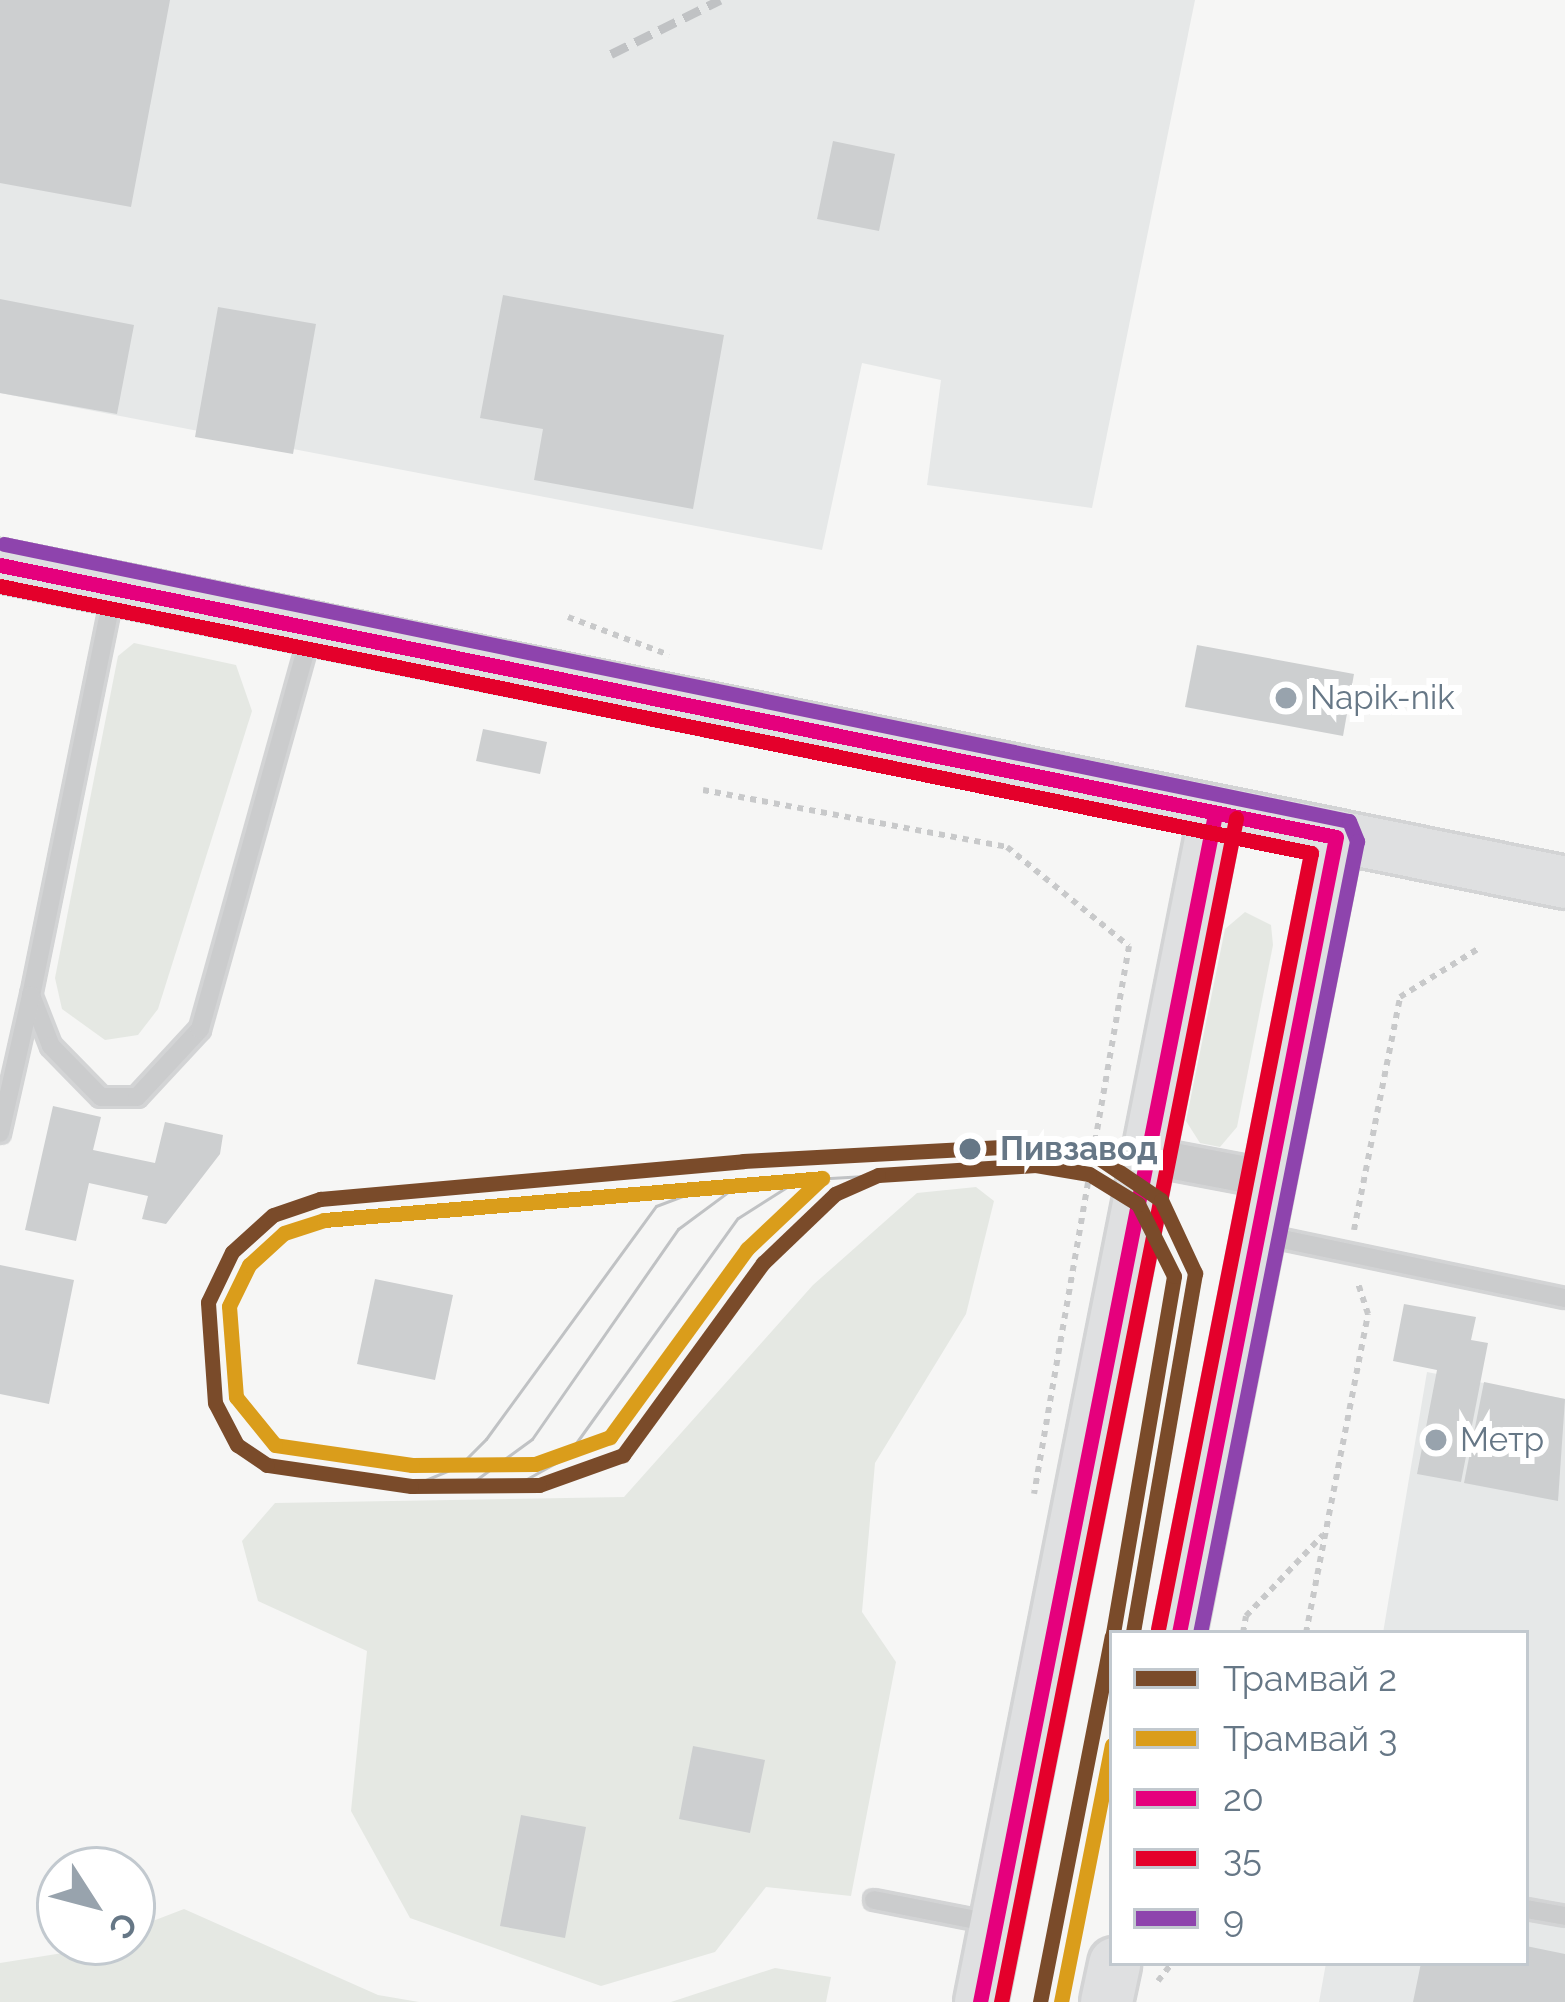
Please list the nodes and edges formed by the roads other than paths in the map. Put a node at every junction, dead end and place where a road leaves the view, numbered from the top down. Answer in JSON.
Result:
{"nodes":[{"id":1,"x":0,"y":565,"type":"edge"},
{"id":2,"x":114,"y":589,"type":"junction"},
{"id":3,"x":312,"y":627,"type":"junction"},
{"id":4,"x":1215,"y":814,"type":"junction"},
{"id":5,"x":1336,"y":837,"type":"junction"},
{"id":6,"x":1565,"y":882,"type":"edge"},
{"id":7,"x":31,"y":995,"type":"junction"},
{"id":8,"x":0,"y":1133,"type":"edge"},
{"id":9,"x":1148,"y":1156,"type":"junction"},
{"id":10,"x":1269,"y":1179,"type":"junction"},
{"id":11,"x":1258,"y":1234,"type":"junction"},
{"id":12,"x":1565,"y":1298,"type":"edge"},
{"id":13,"x":1180,"y":1630,"type":"edge"},
{"id":14,"x":874,"y":1900,"type":"dead end"},
{"id":15,"x":1529,"y":1910,"type":"edge"},
{"id":16,"x":1565,"y":1916,"type":"edge"},
{"id":17,"x":995,"y":1924,"type":"junction"},
{"id":18,"x":1136,"y":1972,"type":"edge"},
{"id":19,"x":980,"y":2002,"type":"edge"},
{"id":20,"x":1106,"y":2002,"type":"edge"}],
"edges":[{"from":1,"to":2,"type":"main road"},
{"from":2,"to":3,"type":"main road"},
{"from":2,"to":7,"type":"lane"},
{"from":3,"to":4,"type":"main road"},
{"from":3,"to":7,"type":"lane"},
{"from":4,"to":5,"type":"main road"},
{"from":4,"to":9,"type":"main road"},
{"from":5,"to":6,"type":"main road"},
{"from":5,"to":10,"type":"main road"},
{"from":7,"to":8,"type":"lane"},
{"from":9,"to":10,"type":"street"},
{"from":9,"to":17,"type":"main road"},
{"from":10,"to":11,"type":"main road"},
{"from":11,"to":12,"type":"lane"},
{"from":11,"to":13,"type":"main road"},
{"from":14,"to":17,"type":"lane"},
{"from":15,"to":16,"type":"lane"},
{"from":17,"to":19,"type":"main road"},
{"from":18,"to":20,"type":"main road"}]}
